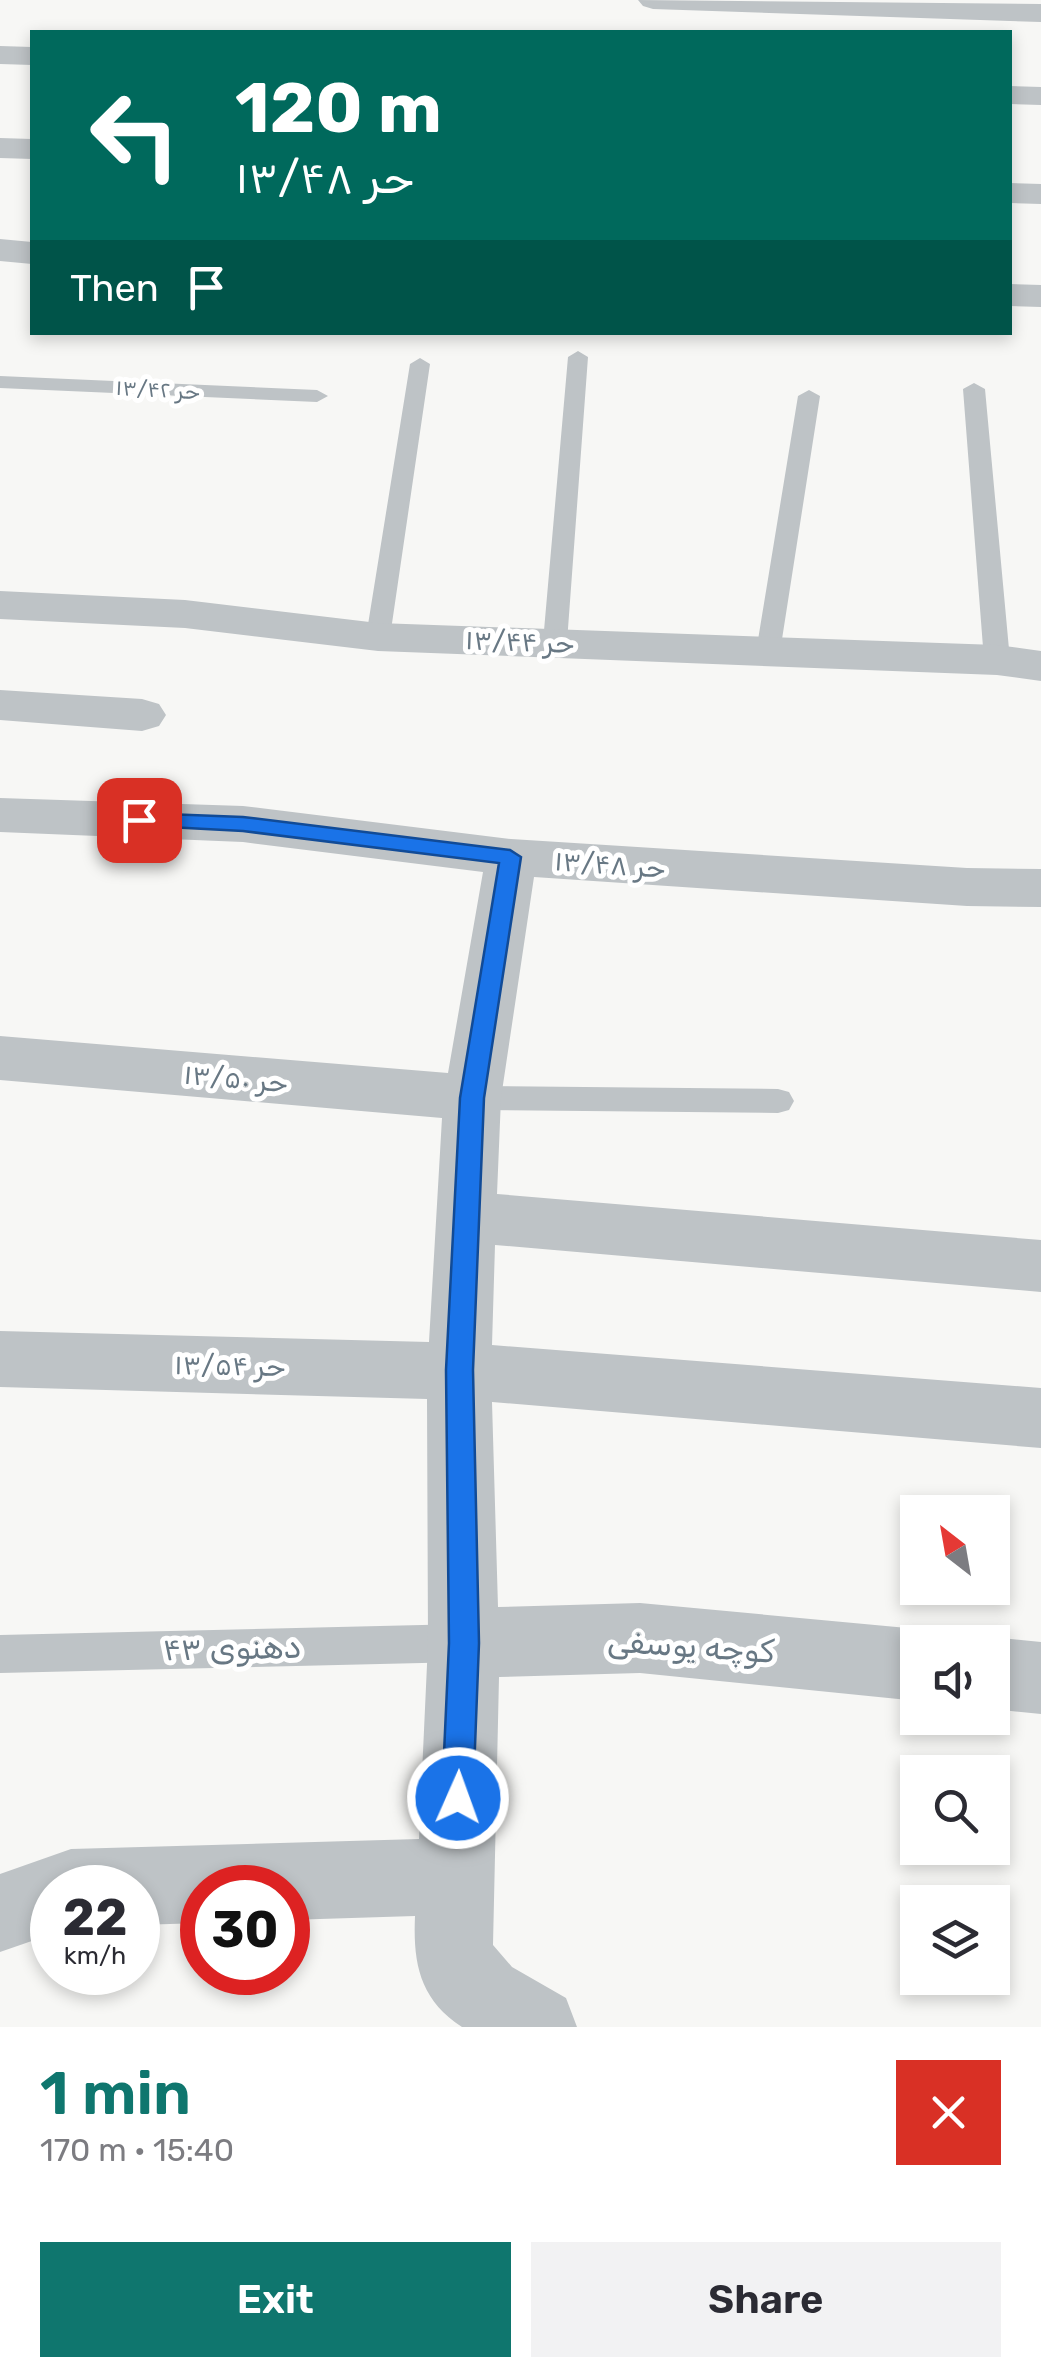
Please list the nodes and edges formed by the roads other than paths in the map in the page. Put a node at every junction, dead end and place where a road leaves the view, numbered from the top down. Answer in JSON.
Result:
{"nodes":[{"id":1,"x":653,"y":0,"type":"edge"},
{"id":2,"x":1041,"y":13,"type":"edge"},
{"id":3,"x":0,"y":54,"type":"edge"},
{"id":4,"x":30,"y":56,"type":"edge"},
{"id":5,"x":1012,"y":95,"type":"edge"},
{"id":6,"x":1041,"y":96,"type":"edge"},
{"id":7,"x":0,"y":148,"type":"edge"},
{"id":8,"x":30,"y":150,"type":"edge"},
{"id":9,"x":1012,"y":193,"type":"edge"},
{"id":10,"x":1041,"y":194,"type":"edge"},
{"id":11,"x":0,"y":250,"type":"edge"},
{"id":12,"x":30,"y":252,"type":"edge"},
{"id":13,"x":1012,"y":295,"type":"edge"},
{"id":14,"x":1041,"y":296,"type":"edge"},
{"id":15,"x":578,"y":357,"type":"dead end"},
{"id":16,"x":420,"y":364,"type":"dead end"},
{"id":17,"x":0,"y":382,"type":"edge"},
{"id":18,"x":974,"y":388,"type":"dead end"},
{"id":19,"x":317,"y":396,"type":"dead end"},
{"id":20,"x":808,"y":396,"type":"dead end"},
{"id":21,"x":0,"y":605,"type":"edge"},
{"id":22,"x":378,"y":637,"type":"junction"},
{"id":23,"x":555,"y":642,"type":"junction"},
{"id":24,"x":768,"y":652,"type":"junction"},
{"id":25,"x":1019,"y":663,"type":"edge"},
{"id":26,"x":0,"y":705,"type":"edge"},
{"id":27,"x":142,"y":715,"type":"dead end"},
{"id":28,"x":0,"y":815,"type":"edge"},
{"id":29,"x":510,"y":857,"type":"junction"},
{"id":30,"x":1041,"y":888,"type":"edge"},
{"id":31,"x":0,"y":1058,"type":"edge"},
{"id":32,"x":472,"y":1098,"type":"junction"},
{"id":33,"x":778,"y":1101,"type":"dead end"},
{"id":34,"x":467,"y":1217,"type":"junction"},
{"id":35,"x":1041,"y":1266,"type":"edge"},
{"id":36,"x":0,"y":1359,"type":"edge"},
{"id":37,"x":459,"y":1370,"type":"junction"},
{"id":38,"x":1041,"y":1418,"type":"edge"},
{"id":39,"x":464,"y":1643,"type":"junction"},
{"id":40,"x":0,"y":1654,"type":"edge"},
{"id":41,"x":900,"y":1664,"type":"edge"},
{"id":42,"x":1010,"y":1675,"type":"edge"},
{"id":43,"x":1041,"y":1678,"type":"edge"},
{"id":44,"x":455,"y":1876,"type":"junction"},
{"id":45,"x":160,"y":1885,"type":"edge"},
{"id":46,"x":30,"y":1903,"type":"edge"},
{"id":47,"x":0,"y":1913,"type":"edge"},
{"id":48,"x":537,"y":2027,"type":"edge"}],
"edges":[{"from":1,"to":2,"type":"street"},
{"from":3,"to":4,"type":"street"},
{"from":5,"to":6,"type":"street"},
{"from":7,"to":8,"type":"street"},
{"from":9,"to":10,"type":"street"},
{"from":11,"to":12,"type":"street"},
{"from":13,"to":14,"type":"street"},
{"from":15,"to":23,"type":"lane"},
{"from":16,"to":22,"type":"lane"},
{"from":17,"to":19,"type":"lane","name":"حر ۱۳/۴۲"},
{"from":18,"to":25,"type":"lane"},
{"from":20,"to":24,"type":"lane"},
{"from":21,"to":22,"type":"street","name":"حر ۱۳/۴۴"},
{"from":22,"to":23,"type":"street","name":"حر ۱۳/۴۴"},
{"from":23,"to":24,"type":"street","name":"حر ۱۳/۴۴"},
{"from":24,"to":25,"type":"street","name":"حر ۱۳/۴۴"},
{"from":26,"to":27,"type":"street"},
{"from":28,"to":29,"type":"street","name":"حر ۱۳/۴۸"},
{"from":29,"to":30,"type":"street","name":"حر ۱۳/۴۸"},
{"from":29,"to":32,"type":"street"},
{"from":31,"to":32,"type":"street","name":"حر ۱۳/۵۰"},
{"from":32,"to":33,"type":"lane"},
{"from":32,"to":34,"type":"street"},
{"from":34,"to":35,"type":"street"},
{"from":34,"to":37,"type":"street"},
{"from":36,"to":37,"type":"street","name":"حر ۱۳/۵۴"},
{"from":37,"to":38,"type":"street","name":"حر ۱۳/۵۴"},
{"from":37,"to":39,"type":"street"},
{"from":39,"to":40,"type":"lane","name":"دهنوی ۴۳"},
{"from":39,"to":41,"type":"street","name":"کوچه یوسفی"},
{"from":39,"to":44,"type":"street"},
{"from":42,"to":43,"type":"street"},
{"from":44,"to":45,"type":"street"},
{"from":44,"to":48,"type":"street"},
{"from":46,"to":47,"type":"street"}]}
